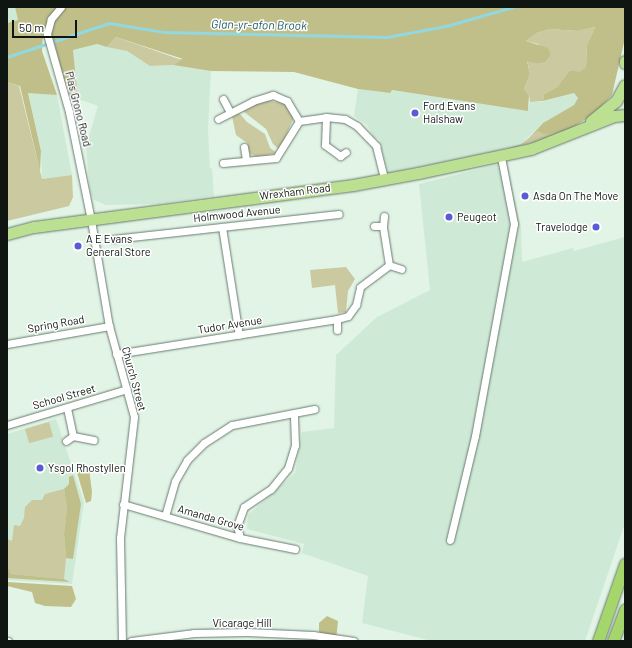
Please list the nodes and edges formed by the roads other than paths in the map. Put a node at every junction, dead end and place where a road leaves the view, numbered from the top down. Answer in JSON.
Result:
{"nodes":[{"id":1,"x":61,"y":7,"type":"edge"},
{"id":2,"x":625,"y":85,"type":"edge"},
{"id":3,"x":222,"y":99,"type":"dead end"},
{"id":4,"x":230,"y":112,"type":"junction"},
{"id":5,"x":625,"y":115,"type":"edge"},
{"id":6,"x":326,"y":117,"type":"junction"},
{"id":7,"x":218,"y":119,"type":"dead end"},
{"id":8,"x":299,"y":121,"type":"junction"},
{"id":9,"x":579,"y":130,"type":"junction"},
{"id":10,"x":244,"y":147,"type":"dead end"},
{"id":11,"x":346,"y":152,"type":"dead end"},
{"id":12,"x":501,"y":157,"type":"junction"},
{"id":13,"x":246,"y":160,"type":"junction"},
{"id":14,"x":223,"y":163,"type":"dead end"},
{"id":15,"x":384,"y":179,"type":"junction"},
{"id":16,"x":339,"y":214,"type":"dead end"},
{"id":17,"x":384,"y":216,"type":"dead end"},
{"id":18,"x":92,"y":220,"type":"junction"},
{"id":19,"x":374,"y":226,"type":"dead end"},
{"id":20,"x":383,"y":226,"type":"junction"},
{"id":21,"x":222,"y":227,"type":"junction"},
{"id":22,"x":7,"y":234,"type":"edge"},
{"id":23,"x":113,"y":239,"type":"dead end"},
{"id":24,"x":389,"y":265,"type":"junction"},
{"id":25,"x":401,"y":269,"type":"dead end"},
{"id":26,"x":337,"y":319,"type":"junction"},
{"id":27,"x":109,"y":326,"type":"junction"},
{"id":28,"x":337,"y":330,"type":"dead end"},
{"id":29,"x":239,"y":335,"type":"junction"},
{"id":30,"x":7,"y":344,"type":"edge"},
{"id":31,"x":116,"y":354,"type":"junction"},
{"id":32,"x":127,"y":389,"type":"junction"},
{"id":33,"x":67,"y":408,"type":"junction"},
{"id":34,"x":314,"y":409,"type":"dead end"},
{"id":35,"x":294,"y":414,"type":"junction"},
{"id":36,"x":7,"y":425,"type":"edge"},
{"id":37,"x":74,"y":436,"type":"junction"},
{"id":38,"x":94,"y":440,"type":"dead end"},
{"id":39,"x":66,"y":441,"type":"dead end"},
{"id":40,"x":123,"y":504,"type":"junction"},
{"id":41,"x":165,"y":516,"type":"junction"},
{"id":42,"x":240,"y":538,"type":"junction"},
{"id":43,"x":450,"y":540,"type":"dead end"},
{"id":44,"x":295,"y":549,"type":"dead end"},
{"id":45,"x":625,"y":564,"type":"edge"},
{"id":46,"x":625,"y":610,"type":"edge"},
{"id":47,"x":215,"y":638,"type":"edge"},
{"id":48,"x":122,"y":641,"type":"edge"},
{"id":49,"x":131,"y":641,"type":"edge"},
{"id":50,"x":354,"y":641,"type":"edge"},
{"id":51,"x":598,"y":641,"type":"edge"},
{"id":52,"x":613,"y":641,"type":"edge"}],
"edges":[{"from":1,"to":18,"type":"street","name":"Plas Grono Road"},
{"from":2,"to":9,"type":"main road","name":"Wrexham Road"},
{"from":3,"to":4,"type":"street"},
{"from":4,"to":7,"type":"street"},
{"from":4,"to":8,"type":"street"},
{"from":5,"to":9,"type":"main road","name":"Wrexham Road"},
{"from":6,"to":8,"type":"street"},
{"from":6,"to":11,"type":"street"},
{"from":6,"to":15,"type":"street"},
{"from":8,"to":13,"type":"street"},
{"from":9,"to":12,"type":"main road","name":"Wrexham Road"},
{"from":10,"to":13,"type":"street"},
{"from":12,"to":15,"type":"main road","name":"Wrexham Road"},
{"from":12,"to":43,"type":"street"},
{"from":13,"to":14,"type":"street"},
{"from":15,"to":18,"type":"main road","name":"Wrexham Road"},
{"from":16,"to":21,"type":"street","name":"Holmwood Avenue"},
{"from":17,"to":20,"type":"street"},
{"from":18,"to":22,"type":"main road","name":"Wrexham Road"},
{"from":18,"to":27,"type":"street","name":"Church Street"},
{"from":19,"to":20,"type":"street"},
{"from":20,"to":24,"type":"street"},
{"from":21,"to":23,"type":"street","name":"Holmwood Avenue"},
{"from":21,"to":29,"type":"street"},
{"from":24,"to":25,"type":"street"},
{"from":24,"to":26,"type":"street"},
{"from":26,"to":28,"type":"street"},
{"from":26,"to":29,"type":"street","name":"Tudor Avenue"},
{"from":27,"to":30,"type":"street","name":"Spring Road"},
{"from":27,"to":31,"type":"street","name":"Church Street"},
{"from":29,"to":31,"type":"street","name":"Tudor Avenue"},
{"from":31,"to":32,"type":"street","name":"Church Street"},
{"from":32,"to":33,"type":"street","name":"School Street"},
{"from":32,"to":40,"type":"street","name":"Church Street"},
{"from":33,"to":36,"type":"street","name":"School Street"},
{"from":33,"to":37,"type":"street"},
{"from":34,"to":35,"type":"street"},
{"from":35,"to":41,"type":"street"},
{"from":35,"to":42,"type":"street"},
{"from":37,"to":38,"type":"street"},
{"from":37,"to":39,"type":"street"},
{"from":40,"to":41,"type":"street","name":"Amanda Grove"},
{"from":40,"to":48,"type":"street","name":"Church Street"},
{"from":41,"to":42,"type":"street","name":"Amanda Grove"},
{"from":42,"to":44,"type":"street","name":"Amanda Grove"},
{"from":45,"to":51,"type":"highway"},
{"from":46,"to":52,"type":"highway"},
{"from":47,"to":49,"type":"street","name":"Vicarage Hill"},
{"from":47,"to":50,"type":"street","name":"Vicarage Hill"}]}
